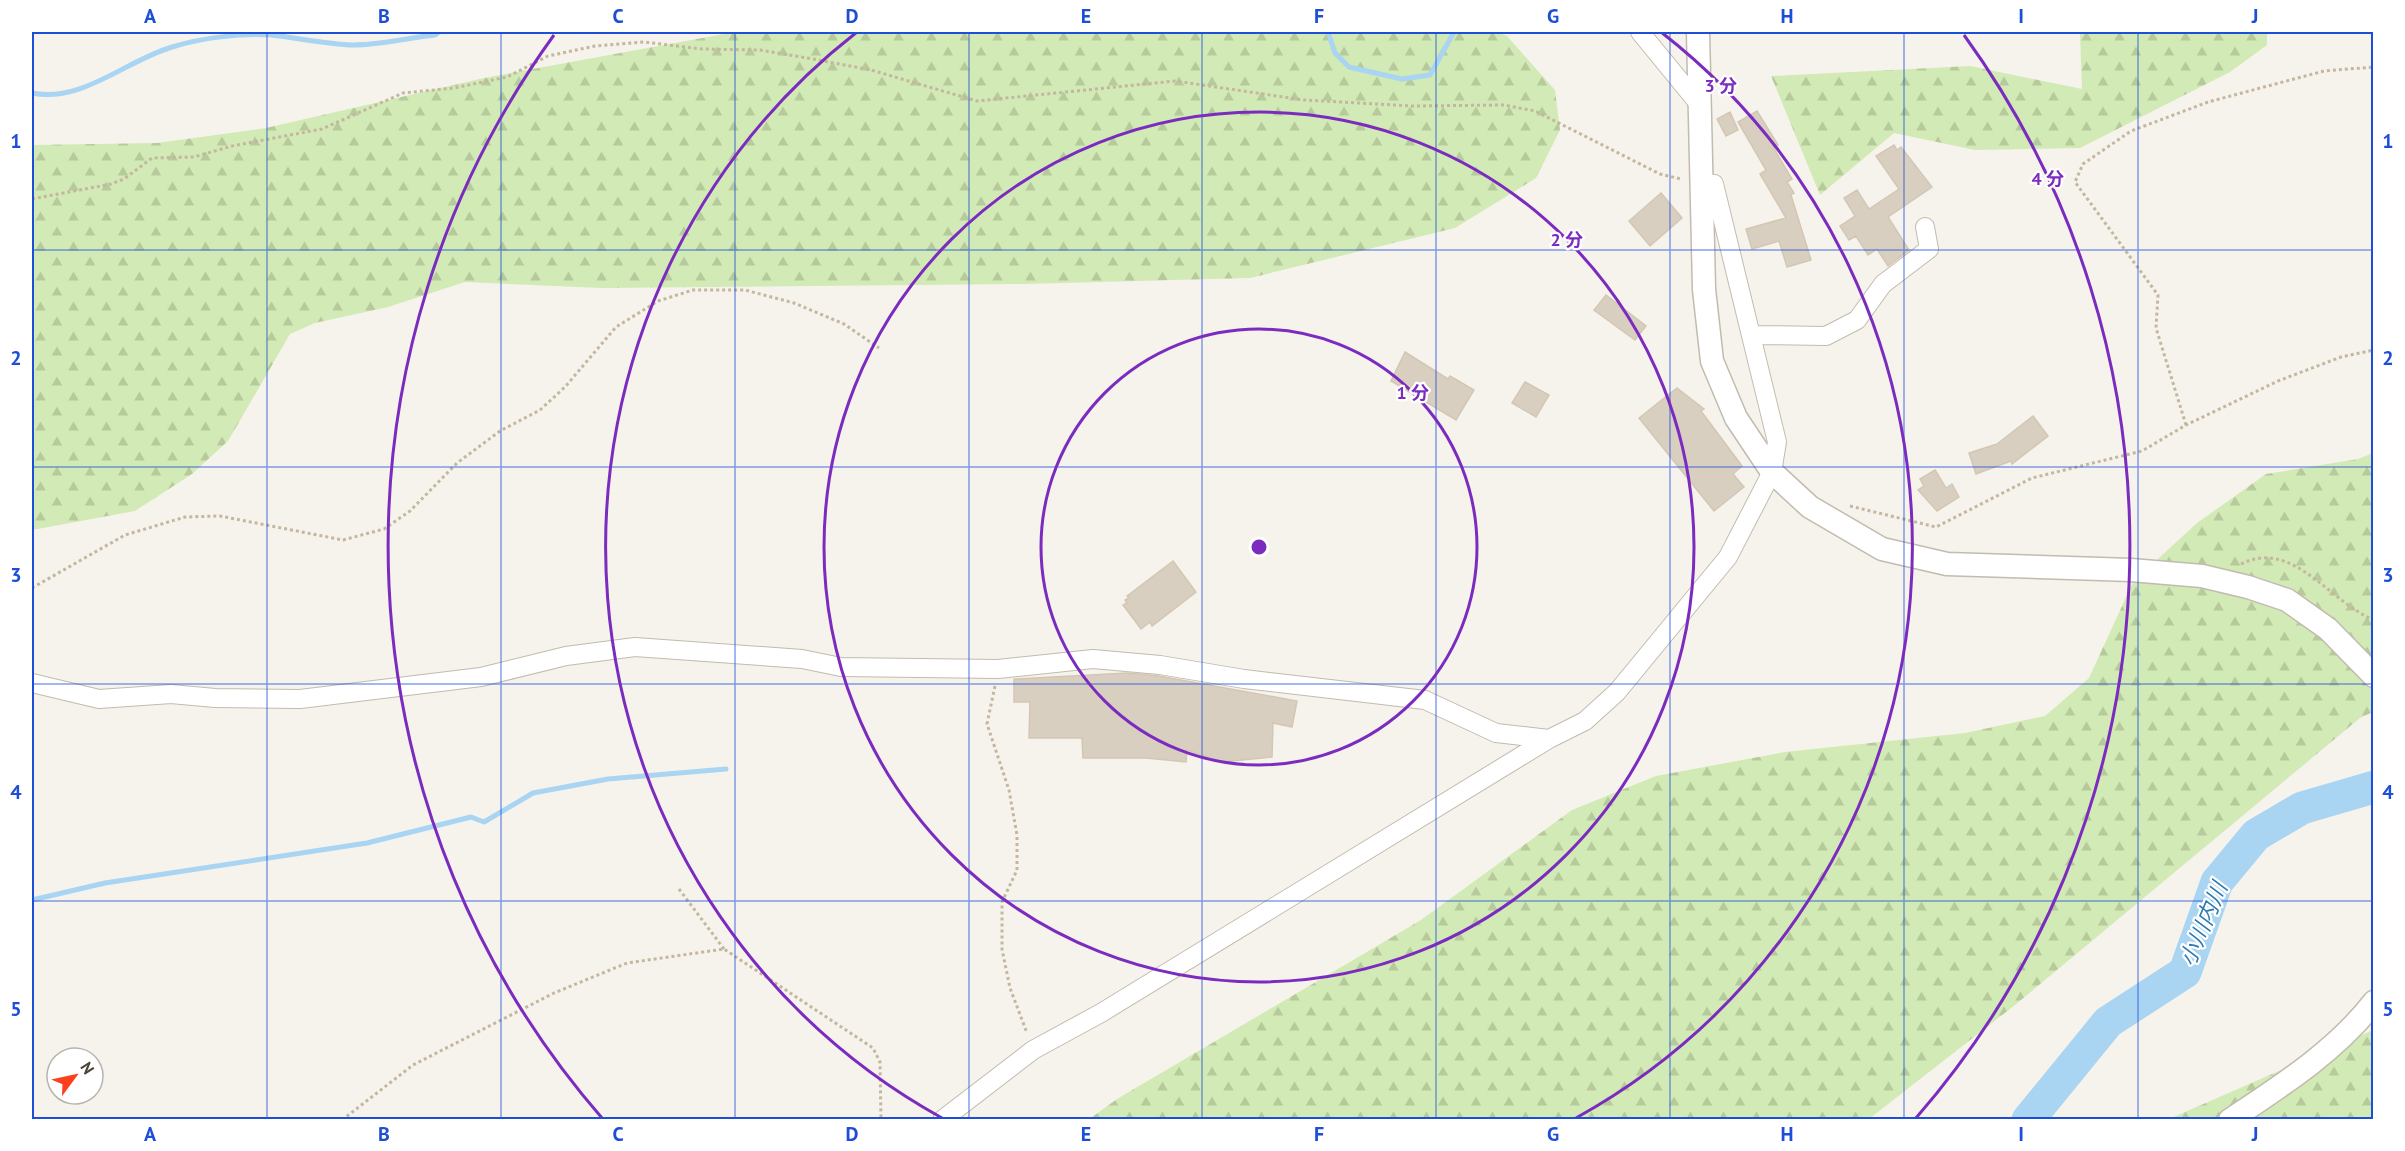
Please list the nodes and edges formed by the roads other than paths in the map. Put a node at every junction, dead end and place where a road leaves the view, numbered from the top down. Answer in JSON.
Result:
{"nodes":[{"id":1,"x":1640,"y":32,"type":"edge"},
{"id":2,"x":1698,"y":32,"type":"edge"},
{"id":3,"x":1699,"y":105,"type":"junction"},
{"id":4,"x":1700,"y":183,"type":"junction"},
{"id":5,"x":1925,"y":227,"type":"dead end"},
{"id":6,"x":1753,"y":335,"type":"junction"},
{"id":7,"x":1772,"y":472,"type":"junction"},
{"id":8,"x":2373,"y":676,"type":"edge"},
{"id":9,"x":32,"y":683,"type":"edge"},
{"id":10,"x":1549,"y":739,"type":"junction"},
{"id":11,"x":2368,"y":1010,"type":"edge"},
{"id":12,"x":942,"y":1119,"type":"edge"},
{"id":13,"x":2230,"y":1119,"type":"edge"}],
"edges":[{"from":1,"to":3,"type":"street"},
{"from":2,"to":3,"type":"street"},
{"from":3,"to":4,"type":"street"},
{"from":4,"to":6,"type":"street"},
{"from":4,"to":7,"type":"street"},
{"from":5,"to":6,"type":"street"},
{"from":6,"to":7,"type":"street"},
{"from":7,"to":8,"type":"street"},
{"from":7,"to":10,"type":"street"},
{"from":9,"to":10,"type":"street"},
{"from":10,"to":12,"type":"street"},
{"from":11,"to":13,"type":"street"}]}
